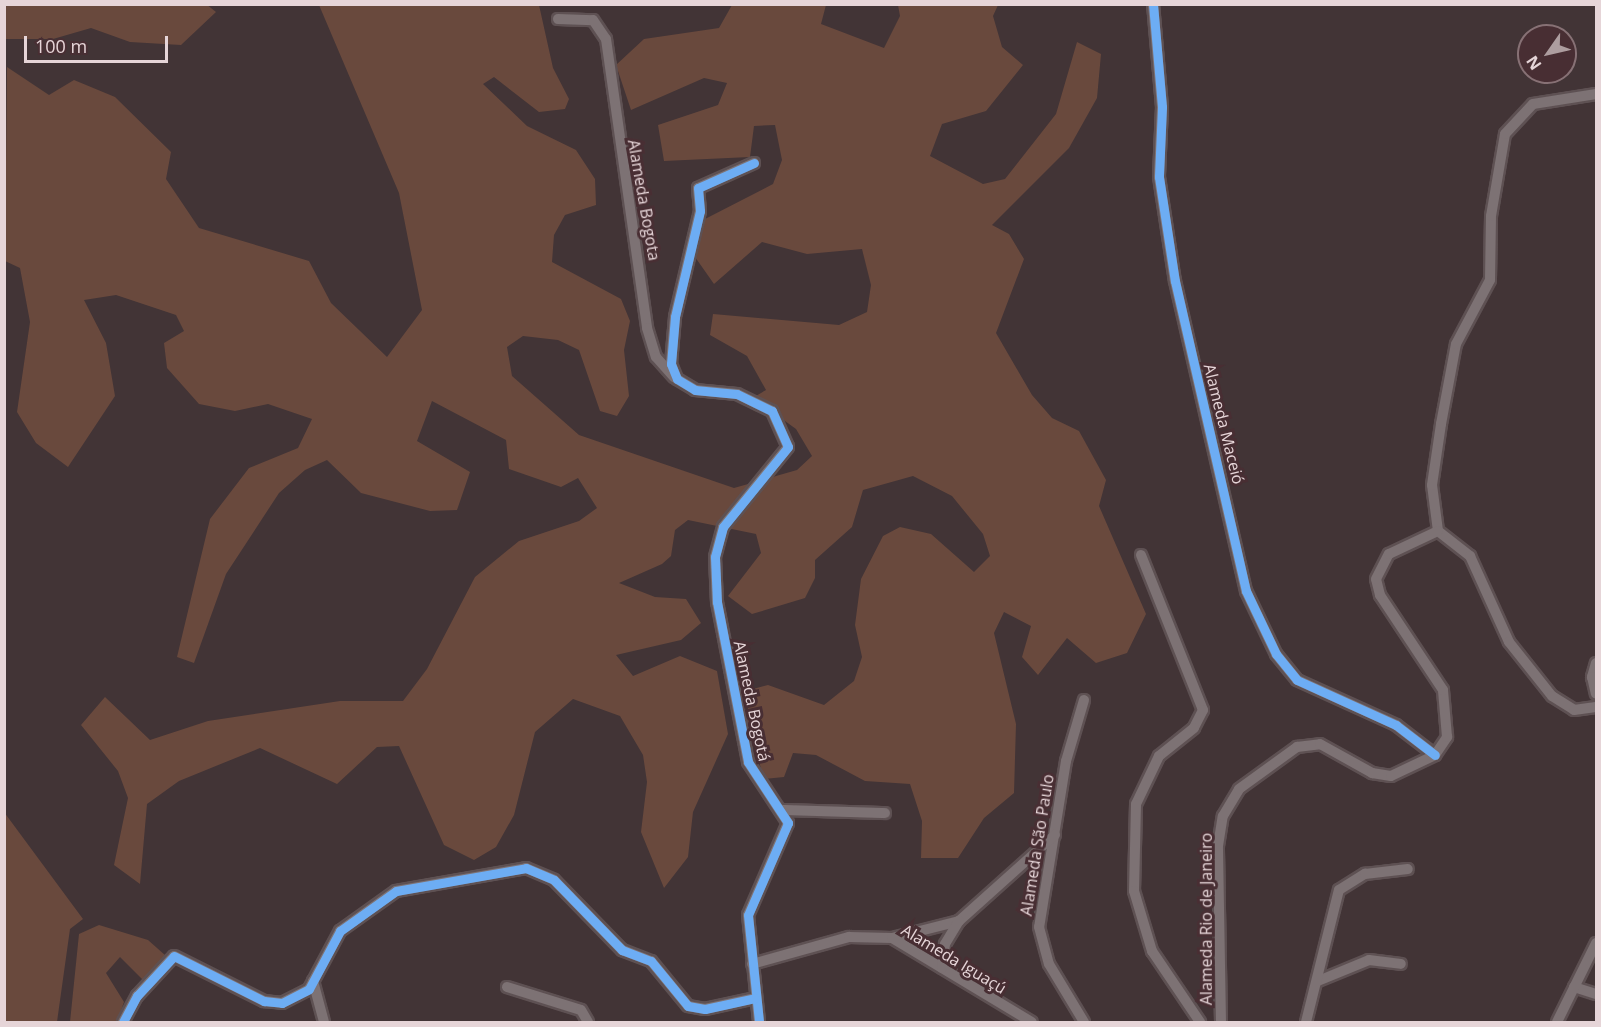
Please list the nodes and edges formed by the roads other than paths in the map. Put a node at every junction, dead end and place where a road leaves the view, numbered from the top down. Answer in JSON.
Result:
{"nodes":[{"id":1,"x":1153,"y":4,"type":"edge"},
{"id":2,"x":558,"y":19,"type":"dead end"},
{"id":3,"x":1596,"y":94,"type":"edge"},
{"id":4,"x":754,"y":163,"type":"dead end"},
{"id":5,"x":677,"y":379,"type":"junction"},
{"id":6,"x":1438,"y":531,"type":"junction"},
{"id":7,"x":1141,"y":555,"type":"dead end"},
{"id":8,"x":1596,"y":663,"type":"edge"},
{"id":9,"x":1596,"y":694,"type":"edge"},
{"id":10,"x":1084,"y":700,"type":"dead end"},
{"id":11,"x":1596,"y":707,"type":"edge"},
{"id":12,"x":1436,"y":755,"type":"junction"},
{"id":13,"x":782,"y":810,"type":"junction"},
{"id":14,"x":885,"y":813,"type":"dead end"},
{"id":15,"x":1055,"y":835,"type":"junction"},
{"id":16,"x":1408,"y":869,"type":"dead end"},
{"id":17,"x":959,"y":921,"type":"junction"},
{"id":18,"x":892,"y":938,"type":"junction"},
{"id":19,"x":1596,"y":942,"type":"edge"},
{"id":20,"x":752,"y":964,"type":"junction"},
{"id":21,"x":1401,"y":964,"type":"dead end"},
{"id":22,"x":942,"y":968,"type":"junction"},
{"id":23,"x":313,"y":981,"type":"junction"},
{"id":24,"x":1318,"y":981,"type":"junction"},
{"id":25,"x":507,"y":987,"type":"dead end"},
{"id":26,"x":1574,"y":987,"type":"junction"},
{"id":27,"x":1596,"y":994,"type":"edge"},
{"id":28,"x":755,"y":998,"type":"junction"},
{"id":29,"x":123,"y":1023,"type":"edge"},
{"id":30,"x":324,"y":1023,"type":"edge"},
{"id":31,"x":588,"y":1023,"type":"edge"},
{"id":32,"x":759,"y":1023,"type":"edge"},
{"id":33,"x":1032,"y":1023,"type":"edge"},
{"id":34,"x":1084,"y":1023,"type":"edge"},
{"id":35,"x":1200,"y":1023,"type":"edge"},
{"id":36,"x":1221,"y":1023,"type":"edge"},
{"id":37,"x":1305,"y":1023,"type":"edge"},
{"id":38,"x":1557,"y":1023,"type":"edge"}],
"edges":[{"from":1,"to":12,"type":"street","name":"Alameda Maceió"},
{"from":2,"to":5,"type":"street","name":"Alameda Bogota"},
{"from":3,"to":6,"type":"street"},
{"from":4,"to":5,"type":"street"},
{"from":5,"to":13,"type":"street","name":"Alameda Bogotá"},
{"from":6,"to":11,"type":"street"},
{"from":6,"to":12,"type":"street"},
{"from":7,"to":35,"type":"street"},
{"from":8,"to":9,"type":"street"},
{"from":10,"to":15,"type":"street","name":"Alameda São Paulo"},
{"from":12,"to":36,"type":"street","name":"Alameda Rio de Janeiro"},
{"from":13,"to":14,"type":"street"},
{"from":13,"to":20,"type":"street","name":"Alameda Bogotá"},
{"from":15,"to":17,"type":"street"},
{"from":15,"to":34,"type":"street","name":"Alameda São Paulo"},
{"from":16,"to":24,"type":"street"},
{"from":17,"to":18,"type":"street"},
{"from":17,"to":22,"type":"street"},
{"from":18,"to":20,"type":"street","name":"Alameda Iguaçú"},
{"from":18,"to":22,"type":"street","name":"Alameda Iguaçú"},
{"from":19,"to":26,"type":"street"},
{"from":20,"to":28,"type":"street","name":"Alameda Bogotá"},
{"from":21,"to":24,"type":"street"},
{"from":22,"to":33,"type":"street","name":"Alameda Iguaçú"},
{"from":23,"to":28,"type":"street"},
{"from":23,"to":29,"type":"street"},
{"from":23,"to":30,"type":"street"},
{"from":24,"to":37,"type":"street"},
{"from":25,"to":31,"type":"street"},
{"from":26,"to":27,"type":"street"},
{"from":26,"to":38,"type":"street"},
{"from":28,"to":32,"type":"street","name":"Alameda Bogotá"}]}
